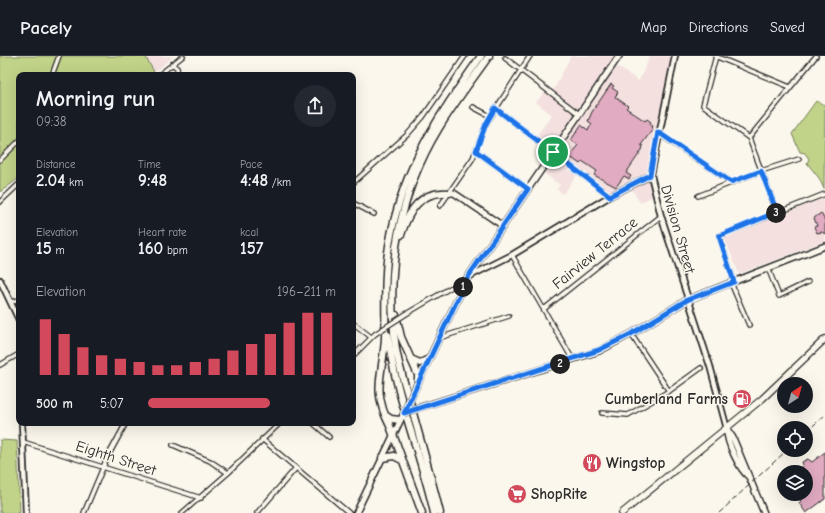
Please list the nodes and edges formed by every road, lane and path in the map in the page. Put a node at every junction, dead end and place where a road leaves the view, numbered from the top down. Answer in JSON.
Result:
{"nodes":[{"id":1,"x":59,"y":56,"type":"edge"},
{"id":2,"x":183,"y":56,"type":"edge"},
{"id":3,"x":465,"y":56,"type":"edge"},
{"id":4,"x":481,"y":56,"type":"edge"},
{"id":5,"x":489,"y":56,"type":"edge"},
{"id":6,"x":530,"y":56,"type":"edge"},
{"id":7,"x":618,"y":56,"type":"edge"},
{"id":8,"x":675,"y":56,"type":"edge"},
{"id":9,"x":716,"y":56,"type":"edge"},
{"id":10,"x":816,"y":56,"type":"edge"},
{"id":11,"x":505,"y":58,"type":"dead end"},
{"id":12,"x":172,"y":64,"type":"junction"},
{"id":13,"x":521,"y":70,"type":"junction"},
{"id":14,"x":53,"y":72,"type":"edge"},
{"id":15,"x":163,"y":72,"type":"edge"},
{"id":16,"x":178,"y":72,"type":"edge"},
{"id":17,"x":790,"y":87,"type":"junction"},
{"id":18,"x":473,"y":107,"type":"dead end"},
{"id":19,"x":495,"y":108,"type":"junction"},
{"id":20,"x":578,"y":114,"type":"junction"},
{"id":21,"x":490,"y":116,"type":"junction"},
{"id":22,"x":658,"y":132,"type":"junction"},
{"id":23,"x":749,"y":138,"type":"junction"},
{"id":24,"x":16,"y":144,"type":"edge"},
{"id":25,"x":476,"y":151,"type":"junction"},
{"id":26,"x":553,"y":152,"type":"junction"},
{"id":27,"x":799,"y":159,"type":"dead end"},
{"id":28,"x":0,"y":160,"type":"edge"},
{"id":29,"x":761,"y":171,"type":"junction"},
{"id":30,"x":650,"y":175,"type":"junction"},
{"id":31,"x":356,"y":180,"type":"edge"},
{"id":32,"x":731,"y":182,"type":"junction"},
{"id":33,"x":16,"y":187,"type":"edge"},
{"id":34,"x":528,"y":189,"type":"junction"},
{"id":35,"x":449,"y":193,"type":"junction"},
{"id":36,"x":825,"y":194,"type":"edge"},
{"id":37,"x":610,"y":196,"type":"junction"},
{"id":38,"x":698,"y":196,"type":"dead end"},
{"id":39,"x":0,"y":202,"type":"edge"},
{"id":40,"x":356,"y":205,"type":"edge"},
{"id":41,"x":440,"y":206,"type":"dead end"},
{"id":42,"x":777,"y":212,"type":"junction"},
{"id":43,"x":374,"y":214,"type":"dead end"},
{"id":44,"x":660,"y":216,"type":"junction"},
{"id":45,"x":503,"y":226,"type":"junction"},
{"id":46,"x":825,"y":246,"type":"edge"},
{"id":47,"x":395,"y":249,"type":"junction"},
{"id":48,"x":512,"y":255,"type":"junction"},
{"id":49,"x":768,"y":268,"type":"junction"},
{"id":50,"x":468,"y":277,"type":"junction"},
{"id":51,"x":0,"y":280,"type":"edge"},
{"id":52,"x":733,"y":282,"type":"junction"},
{"id":53,"x":808,"y":282,"type":"dead end"},
{"id":54,"x":391,"y":286,"type":"junction"},
{"id":55,"x":2,"y":291,"type":"edge"},
{"id":56,"x":385,"y":294,"type":"junction"},
{"id":57,"x":687,"y":300,"type":"junction"},
{"id":58,"x":16,"y":301,"type":"edge"},
{"id":59,"x":11,"y":302,"type":"junction"},
{"id":60,"x":544,"y":309,"type":"junction"},
{"id":61,"x":16,"y":313,"type":"edge"},
{"id":62,"x":509,"y":316,"type":"dead end"},
{"id":63,"x":356,"y":325,"type":"edge"},
{"id":64,"x":748,"y":325,"type":"dead end"},
{"id":65,"x":631,"y":334,"type":"junction"},
{"id":66,"x":371,"y":336,"type":"junction"},
{"id":67,"x":439,"y":338,"type":"junction"},
{"id":68,"x":825,"y":340,"type":"edge"},
{"id":69,"x":356,"y":353,"type":"edge"},
{"id":70,"x":16,"y":356,"type":"edge"},
{"id":71,"x":410,"y":358,"type":"junction"},
{"id":72,"x":429,"y":359,"type":"junction"},
{"id":73,"x":574,"y":360,"type":"junction"},
{"id":74,"x":0,"y":365,"type":"edge"},
{"id":75,"x":701,"y":368,"type":"dead end"},
{"id":76,"x":418,"y":381,"type":"junction"},
{"id":77,"x":669,"y":391,"type":"junction"},
{"id":78,"x":383,"y":412,"type":"junction"},
{"id":79,"x":602,"y":413,"type":"dead end"},
{"id":80,"x":402,"y":416,"type":"junction"},
{"id":81,"x":22,"y":426,"type":"edge"},
{"id":82,"x":125,"y":426,"type":"edge"},
{"id":83,"x":276,"y":426,"type":"edge"},
{"id":84,"x":316,"y":426,"type":"edge"},
{"id":85,"x":727,"y":429,"type":"junction"},
{"id":86,"x":392,"y":435,"type":"junction"},
{"id":87,"x":329,"y":437,"type":"dead end"},
{"id":88,"x":262,"y":438,"type":"junction"},
{"id":89,"x":23,"y":442,"type":"junction"},
{"id":90,"x":173,"y":445,"type":"dead end"},
{"id":91,"x":382,"y":458,"type":"junction"},
{"id":92,"x":403,"y":461,"type":"junction"},
{"id":93,"x":103,"y":466,"type":"junction"},
{"id":94,"x":296,"y":468,"type":"junction"},
{"id":95,"x":228,"y":473,"type":"junction"},
{"id":96,"x":201,"y":498,"type":"junction"},
{"id":97,"x":26,"y":513,"type":"edge"},
{"id":98,"x":84,"y":513,"type":"edge"},
{"id":99,"x":182,"y":513,"type":"edge"},
{"id":100,"x":257,"y":513,"type":"edge"},
{"id":101,"x":349,"y":513,"type":"edge"},
{"id":102,"x":356,"y":513,"type":"edge"},
{"id":103,"x":422,"y":513,"type":"edge"},
{"id":104,"x":434,"y":513,"type":"edge"},
{"id":105,"x":440,"y":513,"type":"edge"},
{"id":106,"x":622,"y":513,"type":"edge"},
{"id":107,"x":764,"y":513,"type":"edge"}],
"edges":[{"from":1,"to":14,"type":"street"},
{"from":2,"to":12,"type":"street"},
{"from":3,"to":31,"type":"street"},
{"from":4,"to":56,"type":"highway"},
{"from":5,"to":47,"type":"highway"},
{"from":6,"to":13,"type":"street"},
{"from":7,"to":20,"type":"main road"},
{"from":8,"to":22,"type":"street","name":"Division Street"},
{"from":9,"to":17,"type":"street"},
{"from":9,"to":23,"type":"street"},
{"from":10,"to":17,"type":"street"},
{"from":11,"to":13,"type":"street"},
{"from":12,"to":15,"type":"street"},
{"from":12,"to":16,"type":"street"},
{"from":13,"to":19,"type":"street"},
{"from":13,"to":20,"type":"street"},
{"from":17,"to":23,"type":"street"},
{"from":18,"to":21,"type":"street"},
{"from":19,"to":21,"type":"street"},
{"from":19,"to":26,"type":"street"},
{"from":20,"to":26,"type":"main road"},
{"from":21,"to":25,"type":"street"},
{"from":22,"to":30,"type":"street","name":"Division Street"},
{"from":22,"to":32,"type":"street"},
{"from":23,"to":29,"type":"street"},
{"from":24,"to":28,"type":"street"},
{"from":25,"to":34,"type":"street"},
{"from":25,"to":35,"type":"street"},
{"from":26,"to":34,"type":"main road"},
{"from":26,"to":37,"type":"street"},
{"from":27,"to":29,"type":"street"},
{"from":29,"to":32,"type":"street"},
{"from":29,"to":42,"type":"street"},
{"from":30,"to":37,"type":"street"},
{"from":30,"to":44,"type":"street","name":"Division Street"},
{"from":32,"to":38,"type":"street"},
{"from":33,"to":39,"type":"street"},
{"from":34,"to":45,"type":"main road"},
{"from":35,"to":41,"type":"street"},
{"from":35,"to":45,"type":"main road"},
{"from":35,"to":47,"type":"highway"},
{"from":36,"to":42,"type":"street"},
{"from":37,"to":48,"type":"street"},
{"from":40,"to":43,"type":"street"},
{"from":42,"to":52,"type":"street"},
{"from":44,"to":57,"type":"street","name":"Division Street"},
{"from":44,"to":60,"type":"street","name":"Fairview Terrace"},
{"from":45,"to":50,"type":"main road"},
{"from":46,"to":49,"type":"main road"},
{"from":47,"to":54,"type":"highway"},
{"from":48,"to":50,"type":"street"},
{"from":48,"to":60,"type":"street"},
{"from":49,"to":52,"type":"main road"},
{"from":49,"to":53,"type":"street"},
{"from":50,"to":66,"type":"street","bridge":true},
{"from":50,"to":67,"type":"main road"},
{"from":51,"to":55,"type":"street"},
{"from":52,"to":57,"type":"main road"},
{"from":52,"to":64,"type":"street"},
{"from":54,"to":71,"type":"highway"},
{"from":54,"to":105,"type":"highway"},
{"from":55,"to":59,"type":"street"},
{"from":56,"to":78,"type":"highway"},
{"from":56,"to":104,"type":"highway"},
{"from":57,"to":65,"type":"main road"},
{"from":57,"to":85,"type":"street","name":"Division Street"},
{"from":58,"to":59,"type":"street"},
{"from":59,"to":61,"type":"street"},
{"from":60,"to":73,"type":"street"},
{"from":62,"to":67,"type":"street"},
{"from":63,"to":66,"type":"street"},
{"from":65,"to":73,"type":"main road"},
{"from":65,"to":77,"type":"street"},
{"from":66,"to":69,"type":"street"},
{"from":67,"to":72,"type":"main road"},
{"from":68,"to":85,"type":"main road"},
{"from":70,"to":74,"type":"street"},
{"from":71,"to":72,"type":"highway"},
{"from":71,"to":76,"type":"highway"},
{"from":72,"to":76,"type":"main road"},
{"from":73,"to":80,"type":"main road","bridge":true},
{"from":75,"to":77,"type":"street"},
{"from":76,"to":80,"type":"main road","bridge":true},
{"from":77,"to":79,"type":"street"},
{"from":78,"to":80,"type":"highway"},
{"from":78,"to":86,"type":"highway"},
{"from":80,"to":86,"type":"main road"},
{"from":81,"to":89,"type":"street"},
{"from":82,"to":93,"type":"street"},
{"from":83,"to":88,"type":"street"},
{"from":84,"to":87,"type":"street"},
{"from":85,"to":106,"type":"main road"},
{"from":85,"to":107,"type":"main road","name":"Division Street"},
{"from":86,"to":91,"type":"main road"},
{"from":86,"to":92,"type":"highway"},
{"from":88,"to":94,"type":"street"},
{"from":88,"to":95,"type":"street"},
{"from":89,"to":93,"type":"street","name":"Eighth Street"},
{"from":89,"to":97,"type":"street"},
{"from":90,"to":95,"type":"street"},
{"from":91,"to":92,"type":"highway"},
{"from":91,"to":102,"type":"main road"},
{"from":92,"to":103,"type":"highway"},
{"from":93,"to":96,"type":"street","name":"Eighth Street"},
{"from":93,"to":98,"type":"street"},
{"from":94,"to":100,"type":"street"},
{"from":94,"to":101,"type":"street"},
{"from":95,"to":96,"type":"street"},
{"from":96,"to":99,"type":"street"}]}
